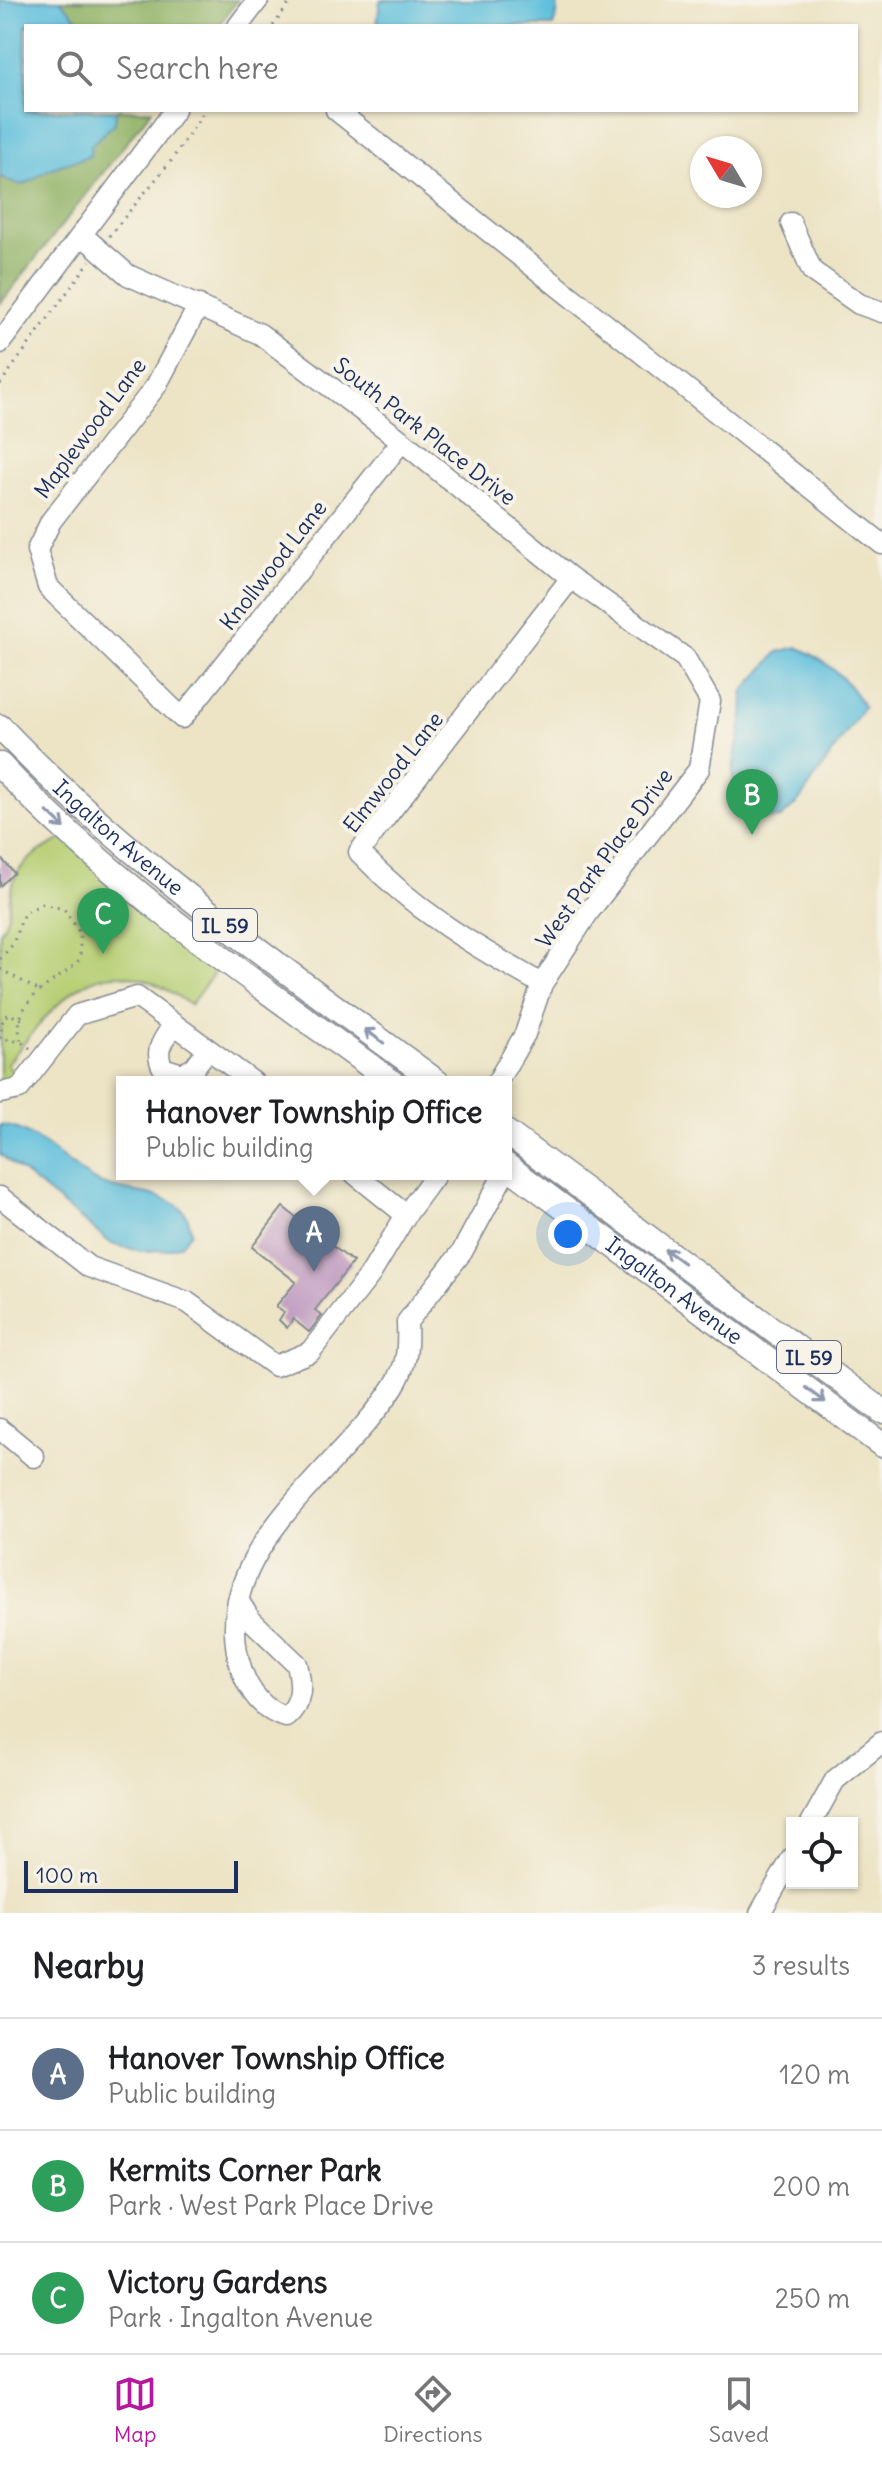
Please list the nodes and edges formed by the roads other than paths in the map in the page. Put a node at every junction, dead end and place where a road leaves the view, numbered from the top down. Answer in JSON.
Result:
{"nodes":[{"id":1,"x":253,"y":2,"type":"edge"},
{"id":2,"x":239,"y":24,"type":"edge"},
{"id":3,"x":174,"y":112,"type":"edge"},
{"id":4,"x":339,"y":112,"type":"edge"},
{"id":5,"x":791,"y":223,"type":"dead end"},
{"id":6,"x":82,"y":235,"type":"junction"},
{"id":7,"x":199,"y":305,"type":"junction"},
{"id":8,"x":882,"y":312,"type":"edge"},
{"id":9,"x":0,"y":343,"type":"edge"},
{"id":10,"x":402,"y":441,"type":"junction"},
{"id":11,"x":882,"y":544,"type":"edge"},
{"id":12,"x":571,"y":578,"type":"junction"},
{"id":13,"x":710,"y":701,"type":"joint"},
{"id":14,"x":182,"y":718,"type":"joint"},
{"id":15,"x":0,"y":727,"type":"edge"},
{"id":16,"x":0,"y":765,"type":"edge"},
{"id":17,"x":542,"y":984,"type":"junction"},
{"id":18,"x":174,"y":1024,"type":"junction"},
{"id":19,"x":208,"y":1049,"type":"junction"},
{"id":20,"x":245,"y":1076,"type":"edge"},
{"id":21,"x":384,"y":1076,"type":"edge"},
{"id":22,"x":429,"y":1076,"type":"edge"},
{"id":23,"x":500,"y":1076,"type":"edge"},
{"id":24,"x":0,"y":1093,"type":"edge"},
{"id":25,"x":512,"y":1136,"type":"edge"},
{"id":26,"x":512,"y":1173,"type":"edge"},
{"id":27,"x":362,"y":1180,"type":"edge"},
{"id":28,"x":432,"y":1180,"type":"edge"},
{"id":29,"x":500,"y":1180,"type":"edge"},
{"id":30,"x":0,"y":1197,"type":"edge"},
{"id":31,"x":406,"y":1215,"type":"junction"},
{"id":32,"x":882,"y":1411,"type":"edge"},
{"id":33,"x":0,"y":1429,"type":"edge"},
{"id":34,"x":882,"y":1445,"type":"edge"},
{"id":35,"x":34,"y":1457,"type":"dead end"},
{"id":36,"x":238,"y":1600,"type":"junction"},
{"id":37,"x":882,"y":1742,"type":"edge"},
{"id":38,"x":814,"y":1817,"type":"edge"},
{"id":39,"x":786,"y":1868,"type":"edge"},
{"id":40,"x":760,"y":1913,"type":"edge"}],
"edges":[{"from":1,"to":2,"type":"street"},
{"from":3,"to":6,"type":"street"},
{"from":4,"to":11,"type":"street"},
{"from":5,"to":8,"type":"street"},
{"from":6,"to":7,"type":"street","name":"South Park Place Drive"},
{"from":6,"to":9,"type":"street"},
{"from":7,"to":10,"type":"street","name":"South Park Place Drive"},
{"from":7,"to":14,"type":"street","name":"Maplewood Lane"},
{"from":10,"to":12,"type":"street","name":"South Park Place Drive"},
{"from":10,"to":14,"type":"street","name":"Knollwood Lane"},
{"from":12,"to":13,"type":"street","name":"South Park Place Drive"},
{"from":12,"to":17,"type":"street","name":"Elmwood Lane"},
{"from":13,"to":17,"type":"street","name":"West Park Place Drive"},
{"from":22,"to":15,"type":"main road","name":"Ingalton Avenue","number":"IL 59","one_way":true},
{"from":16,"to":21,"type":"main road","name":"Ingalton Avenue","number":"IL 59","one_way":true},
{"from":17,"to":23,"type":"street","name":"West Park Place Drive"},
{"from":18,"to":19,"type":"street"},
{"from":18,"to":19,"type":"street"},
{"from":18,"to":24,"type":"street"},
{"from":19,"to":20,"type":"street"},
{"from":32,"to":25,"type":"main road","name":"Ingalton Avenue","number":"IL 59","one_way":true},
{"from":26,"to":34,"type":"main road","name":"Ingalton Avenue","number":"IL 59","one_way":true},
{"from":27,"to":31,"type":"street"},
{"from":28,"to":31,"type":"street"},
{"from":29,"to":36,"type":"street"},
{"from":30,"to":31,"type":"street"},
{"from":33,"to":35,"type":"street"},
{"from":36,"to":36,"type":"street"},
{"from":37,"to":38,"type":"street"},
{"from":39,"to":40,"type":"street"}]}
